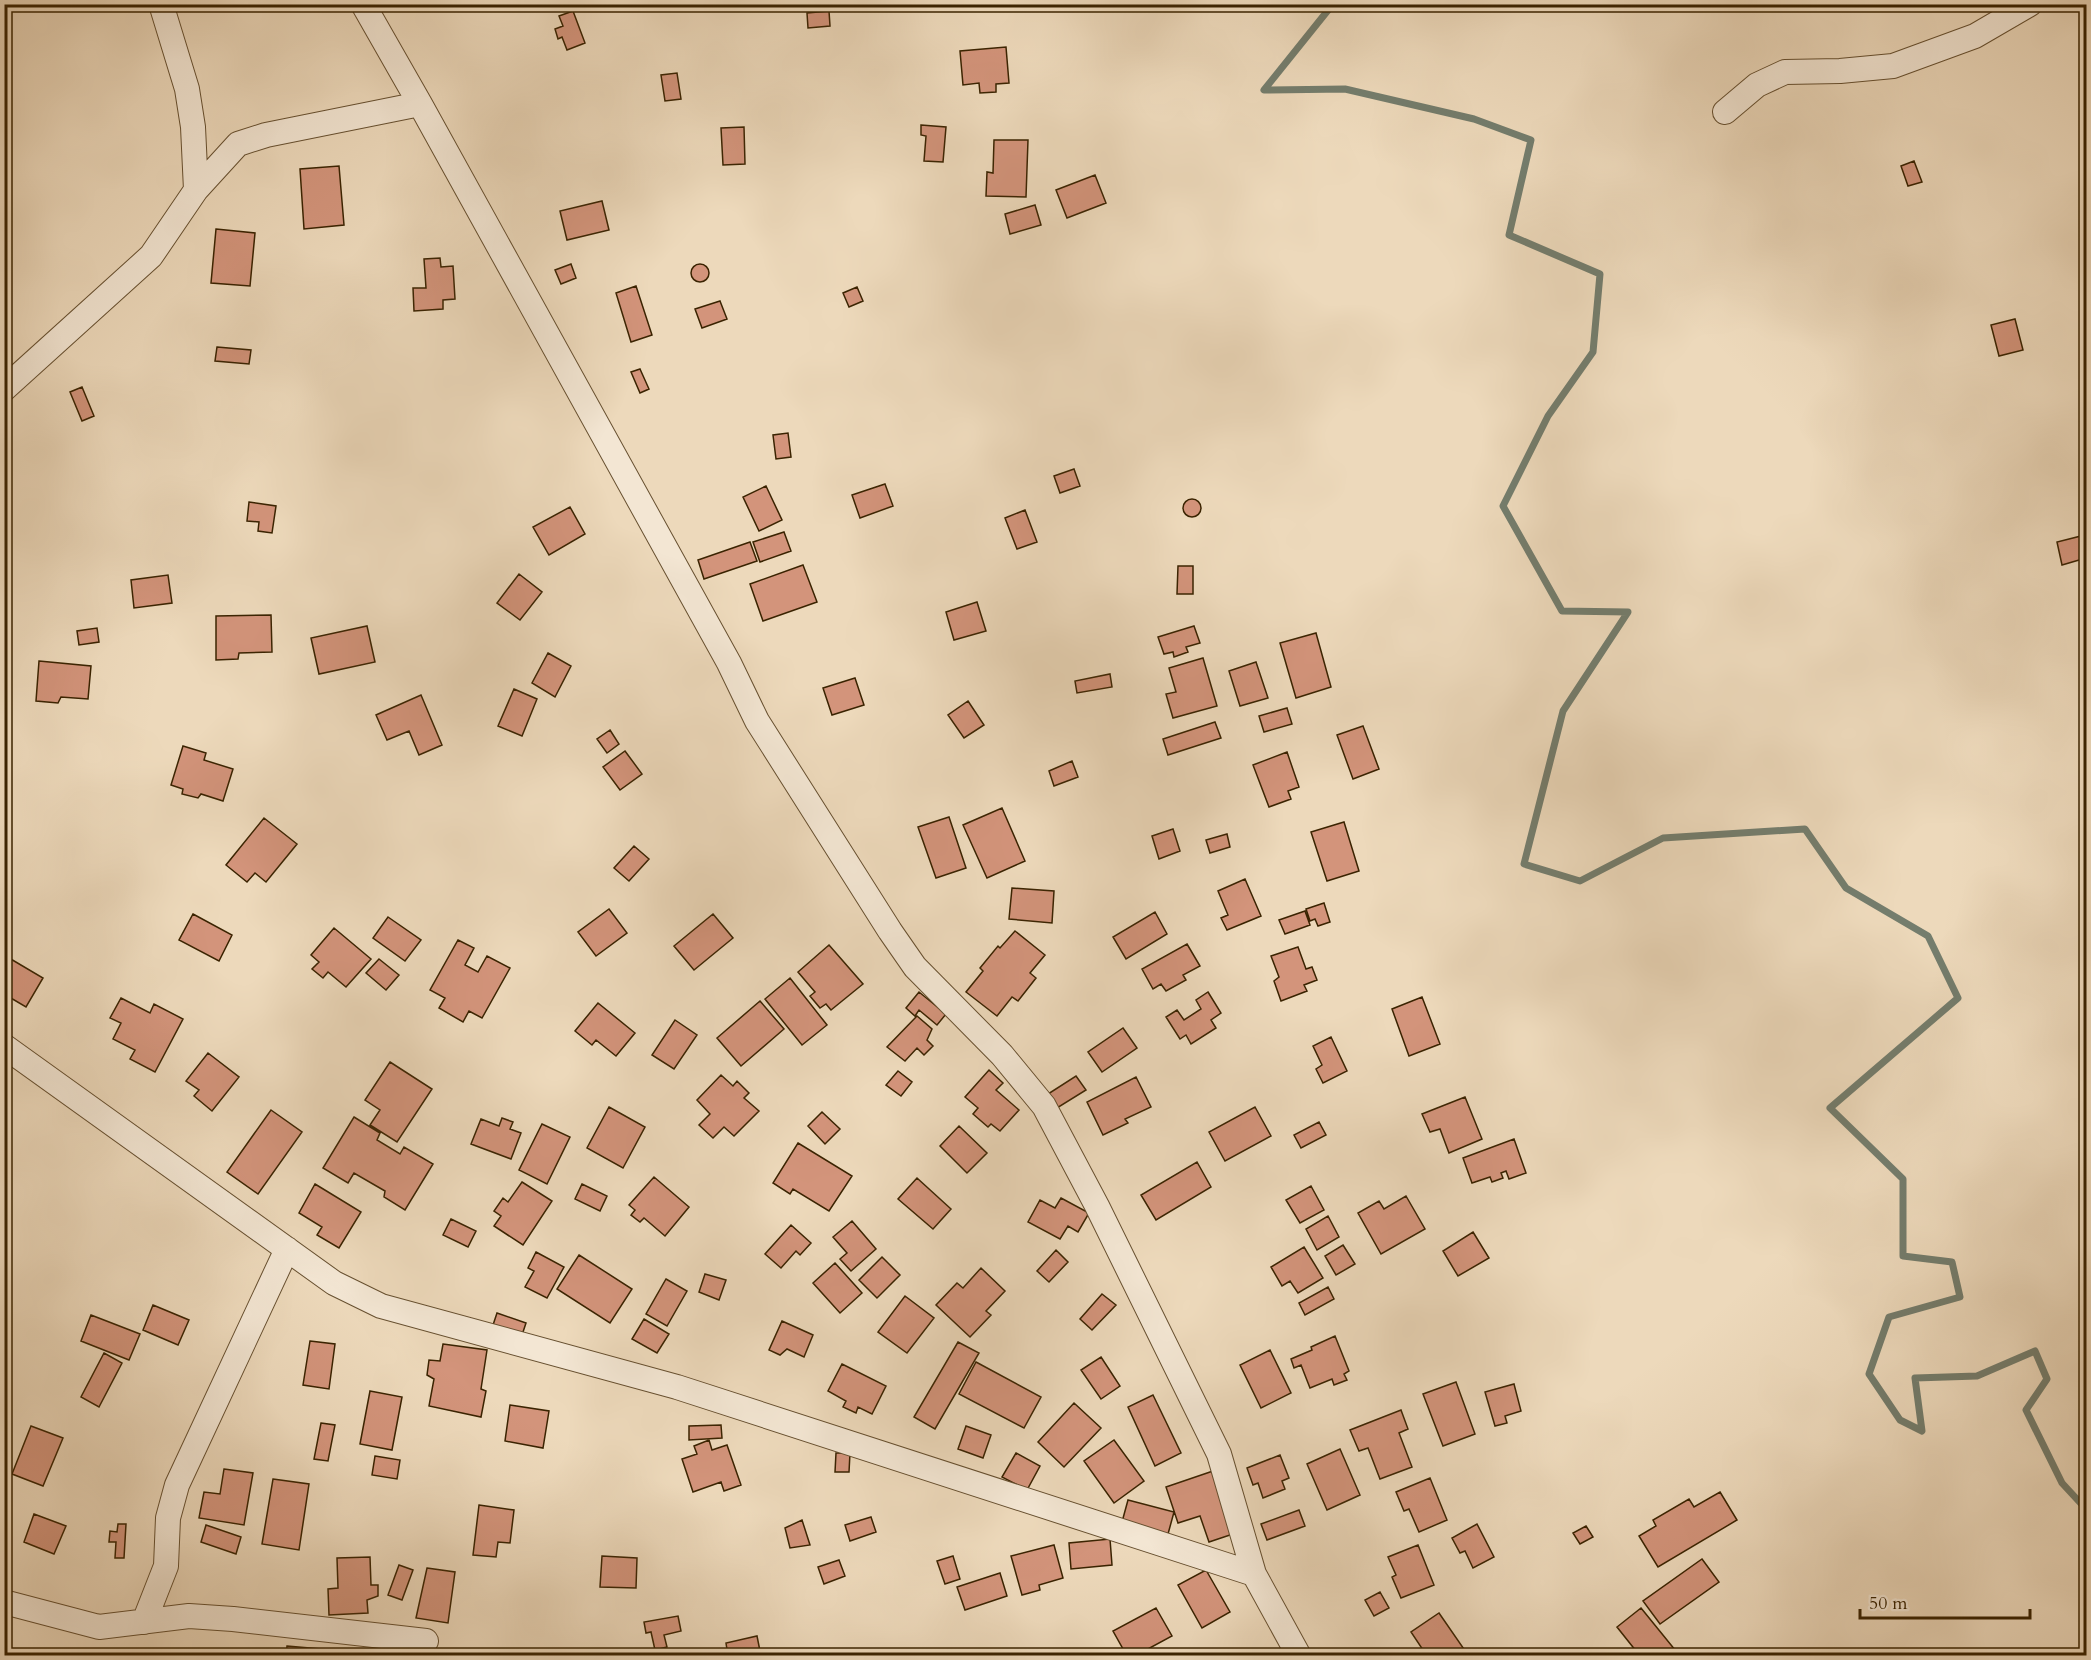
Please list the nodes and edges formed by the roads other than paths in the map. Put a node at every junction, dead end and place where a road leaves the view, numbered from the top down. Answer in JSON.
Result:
{"nodes":[{"id":1,"x":161,"y":4,"type":"edge"},
{"id":2,"x":363,"y":4,"type":"edge"},
{"id":3,"x":2030,"y":4,"type":"edge"},
{"id":4,"x":420,"y":104,"type":"junction"},
{"id":5,"x":1725,"y":112,"type":"dead end"},
{"id":6,"x":196,"y":190,"type":"junction"},
{"id":7,"x":4,"y":389,"type":"edge"},
{"id":8,"x":4,"y":1046,"type":"edge"},
{"id":9,"x":287,"y":1249,"type":"junction"},
{"id":10,"x":1254,"y":1575,"type":"junction"},
{"id":11,"x":4,"y":1602,"type":"edge"},
{"id":12,"x":144,"y":1622,"type":"junction"},
{"id":13,"x":426,"y":1641,"type":"dead end"},
{"id":14,"x":1299,"y":1656,"type":"edge"}],
"edges":[{"from":1,"to":6,"type":"street"},
{"from":2,"to":4,"type":"street"},
{"from":3,"to":5,"type":"street"},
{"from":4,"to":6,"type":"street"},
{"from":4,"to":10,"type":"street"},
{"from":6,"to":7,"type":"street"},
{"from":8,"to":9,"type":"street"},
{"from":9,"to":10,"type":"street"},
{"from":9,"to":12,"type":"street"},
{"from":10,"to":14,"type":"street"},
{"from":11,"to":12,"type":"street"},
{"from":12,"to":13,"type":"street"}]}
